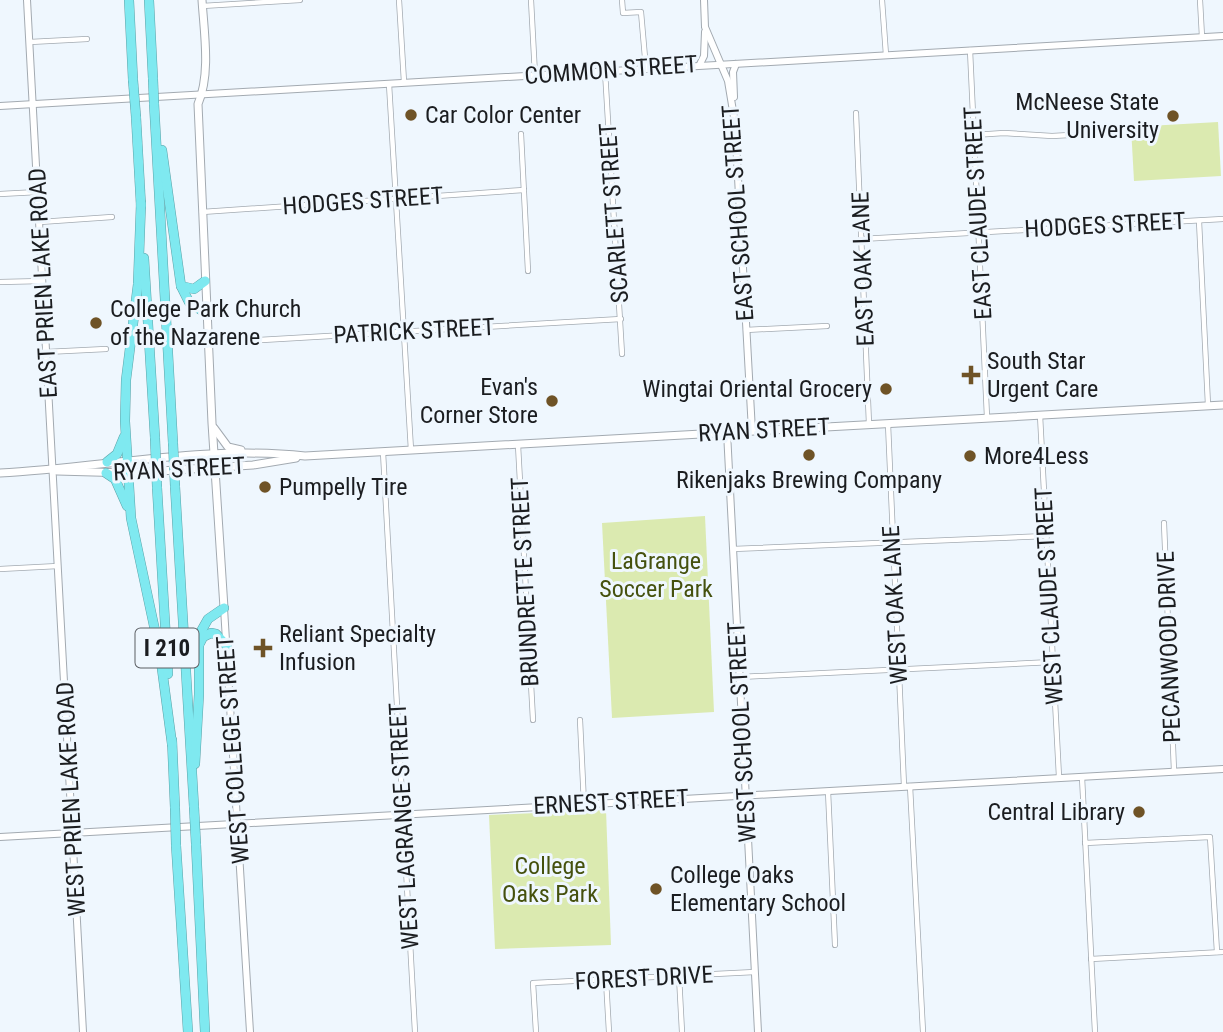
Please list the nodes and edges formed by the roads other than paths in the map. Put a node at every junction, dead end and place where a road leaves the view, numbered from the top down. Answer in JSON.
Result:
{"nodes":[{"id":1,"x":27,"y":0,"type":"edge"},
{"id":2,"x":130,"y":0,"type":"edge"},
{"id":3,"x":149,"y":0,"type":"edge"},
{"id":4,"x":300,"y":0,"type":"edge"},
{"id":5,"x":399,"y":0,"type":"edge"},
{"id":6,"x":531,"y":0,"type":"edge"},
{"id":7,"x":622,"y":0,"type":"edge"},
{"id":8,"x":704,"y":0,"type":"edge"},
{"id":9,"x":882,"y":0,"type":"edge"},
{"id":10,"x":1200,"y":0,"type":"edge"},
{"id":11,"x":202,"y":3,"type":"edge"},
{"id":12,"x":705,"y":27,"type":"junction"},
{"id":13,"x":1223,"y":36,"type":"edge"},
{"id":14,"x":1202,"y":37,"type":"junction"},
{"id":15,"x":87,"y":39,"type":"dead end"},
{"id":16,"x":30,"y":43,"type":"junction"},
{"id":17,"x":970,"y":50,"type":"junction"},
{"id":18,"x":886,"y":55,"type":"junction"},
{"id":19,"x":700,"y":64,"type":"junction"},
{"id":20,"x":722,"y":64,"type":"junction"},
{"id":21,"x":736,"y":64,"type":"junction"},
{"id":22,"x":646,"y":69,"type":"junction"},
{"id":23,"x":605,"y":71,"type":"junction"},
{"id":24,"x":535,"y":75,"type":"junction"},
{"id":25,"x":404,"y":82,"type":"junction"},
{"id":26,"x":389,"y":83,"type":"junction"},
{"id":27,"x":202,"y":94,"type":"junction"},
{"id":28,"x":33,"y":105,"type":"junction"},
{"id":29,"x":0,"y":106,"type":"edge"},
{"id":30,"x":856,"y":113,"type":"dead end"},
{"id":31,"x":155,"y":118,"type":"junction"},
{"id":32,"x":734,"y":123,"type":"junction"},
{"id":33,"x":1124,"y":132,"type":"dead end"},
{"id":34,"x":521,"y":134,"type":"dead end"},
{"id":35,"x":974,"y":135,"type":"junction"},
{"id":36,"x":524,"y":190,"type":"junction"},
{"id":37,"x":38,"y":192,"type":"junction"},
{"id":38,"x":0,"y":194,"type":"edge"},
{"id":39,"x":396,"y":200,"type":"junction"},
{"id":40,"x":141,"y":203,"type":"junction"},
{"id":41,"x":201,"y":212,"type":"junction"},
{"id":42,"x":113,"y":217,"type":"dead end"},
{"id":43,"x":1223,"y":219,"type":"edge"},
{"id":44,"x":1199,"y":221,"type":"junction"},
{"id":45,"x":40,"y":222,"type":"junction"},
{"id":46,"x":979,"y":232,"type":"junction"},
{"id":47,"x":861,"y":239,"type":"junction"},
{"id":48,"x":528,"y":271,"type":"dead end"},
{"id":49,"x":43,"y":281,"type":"junction"},
{"id":50,"x":205,"y":281,"type":"junction"},
{"id":51,"x":0,"y":282,"type":"edge"},
{"id":52,"x":181,"y":286,"type":"junction"},
{"id":53,"x":207,"y":314,"type":"junction"},
{"id":54,"x":621,"y":319,"type":"junction"},
{"id":55,"x":827,"y":326,"type":"dead end"},
{"id":56,"x":746,"y":330,"type":"junction"},
{"id":57,"x":404,"y":331,"type":"junction"},
{"id":58,"x":208,"y":343,"type":"junction"},
{"id":59,"x":106,"y":349,"type":"dead end"},
{"id":60,"x":46,"y":352,"type":"junction"},
{"id":61,"x":622,"y":354,"type":"dead end"},
{"id":62,"x":1223,"y":405,"type":"edge"},
{"id":63,"x":1208,"y":406,"type":"junction"},
{"id":64,"x":1040,"y":415,"type":"junction"},
{"id":65,"x":988,"y":418,"type":"junction"},
{"id":66,"x":125,"y":421,"type":"junction"},
{"id":67,"x":212,"y":424,"type":"junction"},
{"id":68,"x":888,"y":424,"type":"junction"},
{"id":69,"x":869,"y":425,"type":"junction"},
{"id":70,"x":752,"y":431,"type":"junction"},
{"id":71,"x":727,"y":432,"type":"junction"},
{"id":72,"x":518,"y":444,"type":"junction"},
{"id":73,"x":411,"y":450,"type":"junction"},
{"id":74,"x":383,"y":451,"type":"junction"},
{"id":75,"x":255,"y":453,"type":"junction"},
{"id":76,"x":214,"y":455,"type":"junction"},
{"id":77,"x":305,"y":456,"type":"junction"},
{"id":78,"x":128,"y":460,"type":"junction"},
{"id":79,"x":107,"y":462,"type":"junction"},
{"id":80,"x":215,"y":467,"type":"junction"},
{"id":81,"x":53,"y":470,"type":"junction"},
{"id":82,"x":0,"y":473,"type":"edge"},
{"id":83,"x":106,"y":473,"type":"junction"},
{"id":84,"x":129,"y":473,"type":"junction"},
{"id":85,"x":1164,"y":523,"type":"dead end"},
{"id":86,"x":132,"y":525,"type":"junction"},
{"id":87,"x":1046,"y":536,"type":"junction"},
{"id":88,"x":892,"y":542,"type":"junction"},
{"id":89,"x":733,"y":549,"type":"junction"},
{"id":90,"x":58,"y":566,"type":"junction"},
{"id":91,"x":0,"y":569,"type":"edge"},
{"id":92,"x":224,"y":608,"type":"junction"},
{"id":93,"x":199,"y":645,"type":"junction"},
{"id":94,"x":227,"y":646,"type":"junction"},
{"id":95,"x":1052,"y":662,"type":"junction"},
{"id":96,"x":899,"y":669,"type":"junction"},
{"id":97,"x":740,"y":677,"type":"junction"},
{"id":98,"x":533,"y":720,"type":"dead end"},
{"id":99,"x":580,"y":720,"type":"dead end"},
{"id":100,"x":172,"y":744,"type":"junction"},
{"id":101,"x":1223,"y":769,"type":"edge"},
{"id":102,"x":1174,"y":771,"type":"junction"},
{"id":103,"x":1082,"y":776,"type":"junction"},
{"id":104,"x":1059,"y":777,"type":"junction"},
{"id":105,"x":907,"y":787,"type":"junction"},
{"id":106,"x":828,"y":790,"type":"junction"},
{"id":107,"x":193,"y":794,"type":"junction"},
{"id":108,"x":745,"y":795,"type":"junction"},
{"id":109,"x":584,"y":804,"type":"junction"},
{"id":110,"x":404,"y":814,"type":"junction"},
{"id":111,"x":239,"y":823,"type":"junction"},
{"id":112,"x":73,"y":834,"type":"junction"},
{"id":113,"x":0,"y":836,"type":"edge"},
{"id":114,"x":1085,"y":843,"type":"junction"},
{"id":115,"x":835,"y":944,"type":"dead end"},
{"id":116,"x":1220,"y":952,"type":"edge"},
{"id":117,"x":1091,"y":959,"type":"junction"},
{"id":118,"x":755,"y":972,"type":"junction"},
{"id":119,"x":679,"y":976,"type":"junction"},
{"id":120,"x":606,"y":980,"type":"junction"},
{"id":121,"x":83,"y":1032,"type":"edge"},
{"id":122,"x":188,"y":1032,"type":"edge"},
{"id":123,"x":205,"y":1032,"type":"edge"},
{"id":124,"x":250,"y":1032,"type":"edge"},
{"id":125,"x":415,"y":1032,"type":"edge"},
{"id":126,"x":536,"y":1032,"type":"edge"},
{"id":127,"x":609,"y":1032,"type":"edge"},
{"id":128,"x":682,"y":1032,"type":"edge"},
{"id":129,"x":758,"y":1032,"type":"edge"},
{"id":130,"x":923,"y":1032,"type":"edge"},
{"id":131,"x":1095,"y":1032,"type":"edge"}],
"edges":[{"from":1,"to":16,"type":"street","name":"EAST PRIEN LAKE ROAD"},
{"from":2,"to":40,"type":"highway","number":"I 210","bridge":true},
{"from":3,"to":31,"type":"highway","number":"I 210","bridge":true},
{"from":4,"to":11,"type":"street"},
{"from":5,"to":25,"type":"street"},
{"from":6,"to":24,"type":"street"},
{"from":7,"to":22,"type":"street"},
{"from":8,"to":12,"type":"street","name":"EAST SCHOOL STREET"},
{"from":9,"to":18,"type":"street"},
{"from":10,"to":14,"type":"street"},
{"from":11,"to":27,"type":"main road","name":"WEST COLLEGE STREET"},
{"from":12,"to":19,"type":"street"},
{"from":12,"to":20,"type":"street","name":"EAST SCHOOL STREET"},
{"from":13,"to":14,"type":"street","name":"COMMON STREET"},
{"from":14,"to":17,"type":"street","name":"COMMON STREET"},
{"from":15,"to":16,"type":"street"},
{"from":16,"to":28,"type":"street","name":"EAST PRIEN LAKE ROAD"},
{"from":17,"to":18,"type":"street","name":"COMMON STREET"},
{"from":17,"to":35,"type":"street","name":"EAST CLAUDE STREET"},
{"from":18,"to":21,"type":"street","name":"COMMON STREET"},
{"from":19,"to":20,"type":"street","name":"COMMON STREET"},
{"from":19,"to":22,"type":"street","name":"COMMON STREET"},
{"from":20,"to":21,"type":"street","name":"COMMON STREET"},
{"from":20,"to":32,"type":"street","name":"EAST SCHOOL STREET"},
{"from":21,"to":32,"type":"street"},
{"from":22,"to":23,"type":"street","name":"COMMON STREET"},
{"from":23,"to":24,"type":"street","name":"COMMON STREET"},
{"from":23,"to":54,"type":"street","name":"SCARLETT STREET"},
{"from":24,"to":25,"type":"street","name":"COMMON STREET"},
{"from":25,"to":26,"type":"street","name":"COMMON STREET"},
{"from":26,"to":27,"type":"street","name":"COMMON STREET"},
{"from":26,"to":39,"type":"street"},
{"from":27,"to":28,"type":"street","name":"COMMON STREET"},
{"from":27,"to":41,"type":"main road","name":"WEST COLLEGE STREET"},
{"from":28,"to":29,"type":"street","name":"COMMON STREET"},
{"from":28,"to":37,"type":"street","name":"EAST PRIEN LAKE ROAD"},
{"from":30,"to":47,"type":"street","name":"EAST OAK LANE"},
{"from":31,"to":52,"type":"highway"},
{"from":31,"to":107,"type":"highway","number":"I 210","bridge":true},
{"from":32,"to":56,"type":"street","name":"EAST SCHOOL STREET"},
{"from":33,"to":35,"type":"street"},
{"from":34,"to":36,"type":"street"},
{"from":35,"to":46,"type":"street","name":"EAST CLAUDE STREET"},
{"from":36,"to":39,"type":"street","name":"HODGES STREET"},
{"from":36,"to":48,"type":"street"},
{"from":37,"to":38,"type":"street"},
{"from":37,"to":45,"type":"street","name":"EAST PRIEN LAKE ROAD"},
{"from":39,"to":41,"type":"street","name":"HODGES STREET"},
{"from":39,"to":57,"type":"street"},
{"from":40,"to":66,"type":"highway"},
{"from":40,"to":100,"type":"highway","number":"I 210","bridge":true},
{"from":41,"to":50,"type":"main road","name":"WEST COLLEGE STREET"},
{"from":42,"to":45,"type":"street"},
{"from":43,"to":44,"type":"street","name":"HODGES STREET"},
{"from":44,"to":46,"type":"street","name":"HODGES STREET"},
{"from":44,"to":63,"type":"street"},
{"from":45,"to":49,"type":"street","name":"EAST PRIEN LAKE ROAD"},
{"from":46,"to":47,"type":"street","name":"HODGES STREET"},
{"from":46,"to":65,"type":"street","name":"EAST CLAUDE STREET"},
{"from":47,"to":69,"type":"street","name":"EAST OAK LANE"},
{"from":49,"to":51,"type":"street"},
{"from":49,"to":60,"type":"street","name":"EAST PRIEN LAKE ROAD"},
{"from":50,"to":52,"type":"highway"},
{"from":50,"to":53,"type":"main road","name":"WEST COLLEGE STREET"},
{"from":52,"to":53,"type":"highway"},
{"from":53,"to":58,"type":"main road","name":"WEST COLLEGE STREET"},
{"from":54,"to":57,"type":"street","name":"PATRICK STREET"},
{"from":54,"to":61,"type":"street","name":"SCARLETT STREET"},
{"from":55,"to":56,"type":"street"},
{"from":56,"to":70,"type":"street","name":"EAST SCHOOL STREET"},
{"from":57,"to":58,"type":"street","name":"PATRICK STREET"},
{"from":57,"to":73,"type":"street"},
{"from":58,"to":67,"type":"main road","name":"WEST COLLEGE STREET"},
{"from":59,"to":60,"type":"street"},
{"from":60,"to":81,"type":"street","name":"EAST PRIEN LAKE ROAD"},
{"from":62,"to":63,"type":"main road","name":"RYAN STREET"},
{"from":63,"to":64,"type":"main road","name":"RYAN STREET"},
{"from":64,"to":65,"type":"main road","name":"RYAN STREET"},
{"from":64,"to":87,"type":"street","name":"WEST CLAUDE STREET"},
{"from":65,"to":68,"type":"main road","name":"RYAN STREET"},
{"from":66,"to":78,"type":"highway"},
{"from":66,"to":79,"type":"highway"},
{"from":67,"to":75,"type":"main road"},
{"from":67,"to":76,"type":"main road","name":"WEST COLLEGE STREET"},
{"from":68,"to":69,"type":"main road","name":"RYAN STREET"},
{"from":68,"to":88,"type":"street","name":"WEST OAK LANE"},
{"from":69,"to":70,"type":"main road","name":"RYAN STREET"},
{"from":70,"to":71,"type":"main road","name":"RYAN STREET"},
{"from":71,"to":72,"type":"main road","name":"RYAN STREET"},
{"from":71,"to":89,"type":"street","name":"WEST SCHOOL STREET"},
{"from":72,"to":73,"type":"main road","name":"RYAN STREET"},
{"from":72,"to":98,"type":"street","name":"BRUNDRETTE STREET"},
{"from":73,"to":74,"type":"main road","name":"RYAN STREET"},
{"from":74,"to":77,"type":"main road","name":"RYAN STREET"},
{"from":74,"to":110,"type":"street","name":"WEST LAGRANGE STREET"},
{"from":75,"to":76,"type":"main road","name":"RYAN STREET"},
{"from":75,"to":77,"type":"main road","name":"RYAN STREET"},
{"from":76,"to":78,"type":"main road","name":"RYAN STREET"},
{"from":76,"to":80,"type":"main road","name":"WEST COLLEGE STREET"},
{"from":77,"to":80,"type":"main road","name":"RYAN STREET"},
{"from":78,"to":79,"type":"main road","name":"RYAN STREET"},
{"from":78,"to":84,"type":"highway"},
{"from":79,"to":81,"type":"main road","name":"RYAN STREET"},
{"from":80,"to":84,"type":"main road","name":"RYAN STREET"},
{"from":80,"to":92,"type":"main road","name":"WEST COLLEGE STREET"},
{"from":81,"to":82,"type":"main road","name":"RYAN STREET"},
{"from":81,"to":83,"type":"main road","name":"RYAN STREET"},
{"from":81,"to":90,"type":"street","name":"EAST PRIEN LAKE ROAD"},
{"from":83,"to":84,"type":"main road","name":"RYAN STREET"},
{"from":83,"to":86,"type":"highway"},
{"from":84,"to":86,"type":"highway"},
{"from":85,"to":102,"type":"street","name":"PECANWOOD DRIVE"},
{"from":86,"to":100,"type":"highway"},
{"from":87,"to":88,"type":"street"},
{"from":87,"to":95,"type":"street","name":"WEST CLAUDE STREET"},
{"from":88,"to":89,"type":"street"},
{"from":88,"to":96,"type":"street","name":"WEST OAK LANE"},
{"from":89,"to":97,"type":"street","name":"WEST SCHOOL STREET"},
{"from":90,"to":91,"type":"street"},
{"from":90,"to":112,"type":"street","name":"WEST PRIEN LAKE ROAD"},
{"from":92,"to":93,"type":"highway"},
{"from":92,"to":94,"type":"street","name":"WEST COLLEGE STREET"},
{"from":93,"to":94,"type":"highway"},
{"from":93,"to":107,"type":"highway"},
{"from":94,"to":111,"type":"street","name":"WEST COLLEGE STREET"},
{"from":95,"to":96,"type":"street"},
{"from":95,"to":104,"type":"street","name":"WEST CLAUDE STREET"},
{"from":96,"to":97,"type":"street"},
{"from":96,"to":105,"type":"street","name":"WEST OAK LANE"},
{"from":97,"to":108,"type":"street","name":"WEST SCHOOL STREET"},
{"from":99,"to":109,"type":"street"},
{"from":100,"to":122,"type":"highway","number":"I 210","bridge":true},
{"from":101,"to":102,"type":"street","name":"ERNEST STREET"},
{"from":102,"to":103,"type":"street","name":"ERNEST STREET"},
{"from":103,"to":104,"type":"street","name":"ERNEST STREET"},
{"from":103,"to":114,"type":"street"},
{"from":104,"to":105,"type":"street","name":"ERNEST STREET"},
{"from":105,"to":106,"type":"street","name":"ERNEST STREET"},
{"from":105,"to":130,"type":"street","name":"WEST OAK LANE"},
{"from":106,"to":108,"type":"street","name":"ERNEST STREET"},
{"from":106,"to":115,"type":"street"},
{"from":107,"to":123,"type":"highway","number":"I 210","bridge":true},
{"from":108,"to":109,"type":"street","name":"ERNEST STREET"},
{"from":108,"to":118,"type":"street","name":"WEST SCHOOL STREET"},
{"from":109,"to":110,"type":"street","name":"ERNEST STREET"},
{"from":110,"to":111,"type":"street","name":"ERNEST STREET"},
{"from":110,"to":125,"type":"street","name":"WEST LAGRANGE STREET"},
{"from":111,"to":112,"type":"street","name":"ERNEST STREET"},
{"from":111,"to":124,"type":"street","name":"WEST COLLEGE STREET"},
{"from":112,"to":113,"type":"street","name":"ERNEST STREET"},
{"from":112,"to":121,"type":"street","name":"WEST PRIEN LAKE ROAD"},
{"from":114,"to":116,"type":"street"},
{"from":114,"to":117,"type":"street"},
{"from":116,"to":117,"type":"street"},
{"from":117,"to":131,"type":"street"},
{"from":118,"to":119,"type":"street","name":"FOREST DRIVE"},
{"from":118,"to":129,"type":"street","name":"WEST SCHOOL STREET"},
{"from":119,"to":120,"type":"street","name":"FOREST DRIVE"},
{"from":119,"to":128,"type":"street"},
{"from":120,"to":126,"type":"street","name":"FOREST DRIVE"},
{"from":120,"to":127,"type":"street"}]}
